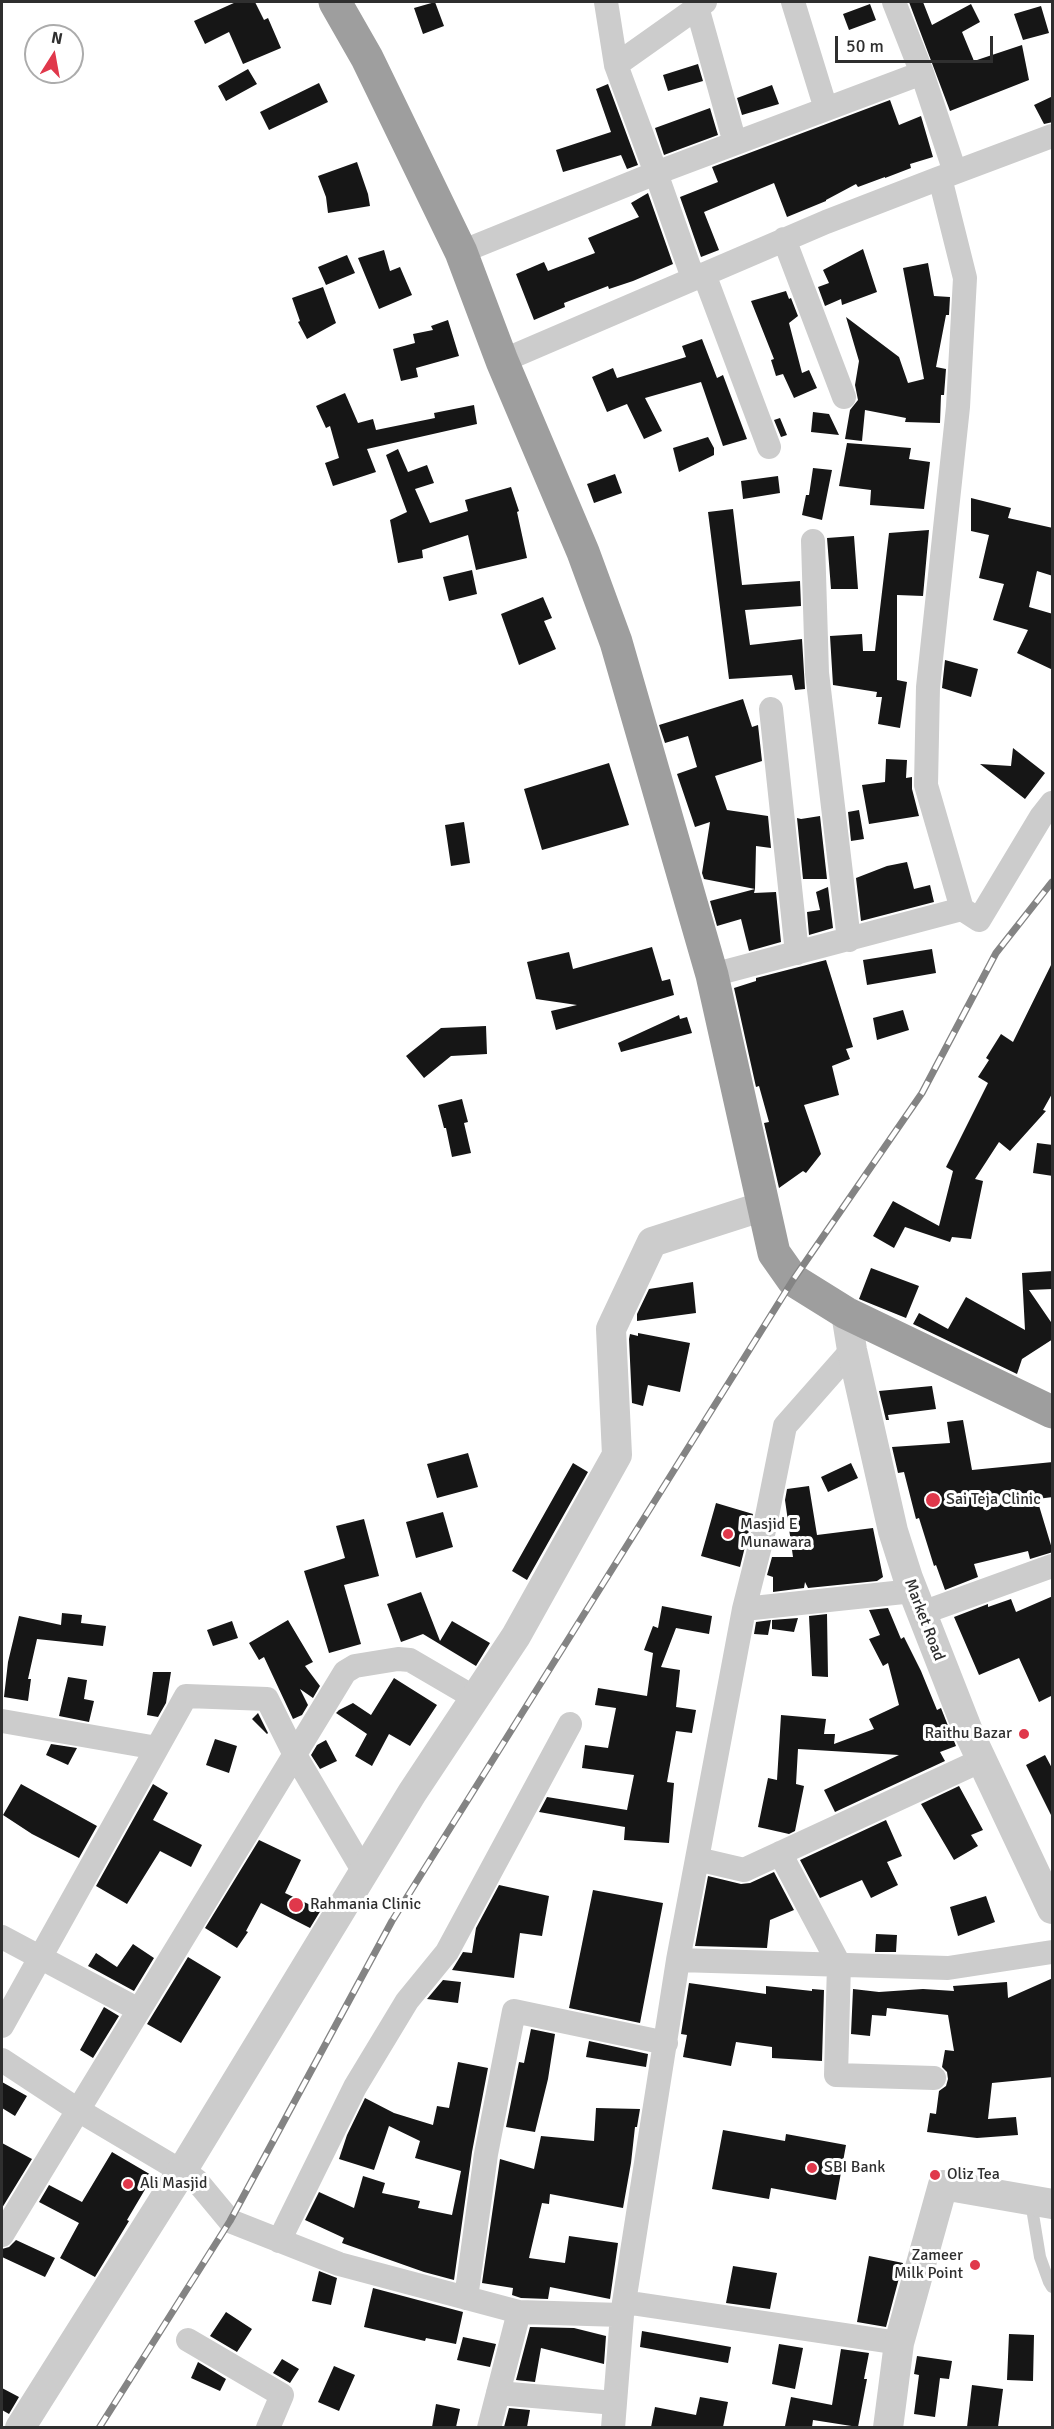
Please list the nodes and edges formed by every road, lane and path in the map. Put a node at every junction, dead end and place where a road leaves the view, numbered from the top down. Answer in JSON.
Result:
{"nodes":[{"id":1,"x":336,"y":2,"type":"edge"},
{"id":2,"x":606,"y":2,"type":"edge"},
{"id":3,"x":793,"y":2,"type":"edge"},
{"id":4,"x":894,"y":2,"type":"edge"},
{"id":5,"x":701,"y":4,"type":"edge"},
{"id":6,"x":616,"y":65,"type":"junction"},
{"id":7,"x":922,"y":73,"type":"junction"},
{"id":8,"x":826,"y":109,"type":"junction"},
{"id":9,"x":1053,"y":136,"type":"edge"},
{"id":10,"x":735,"y":143,"type":"junction"},
{"id":11,"x":656,"y":173,"type":"junction"},
{"id":12,"x":948,"y":175,"type":"junction"},
{"id":13,"x":784,"y":239,"type":"junction"},
{"id":14,"x":461,"y":252,"type":"junction"},
{"id":15,"x":698,"y":276,"type":"junction"},
{"id":16,"x":502,"y":361,"type":"junction"},
{"id":17,"x":843,"y":397,"type":"dead end"},
{"id":18,"x":769,"y":447,"type":"dead end"},
{"id":19,"x":813,"y":541,"type":"dead end"},
{"id":20,"x":771,"y":709,"type":"dead end"},
{"id":21,"x":1053,"y":803,"type":"edge"},
{"id":22,"x":962,"y":909,"type":"junction"},
{"id":23,"x":849,"y":940,"type":"junction"},
{"id":24,"x":797,"y":953,"type":"junction"},
{"id":25,"x":712,"y":975,"type":"junction"},
{"id":26,"x":764,"y":1206,"type":"junction"},
{"id":27,"x":846,"y":1313,"type":"junction"},
{"id":28,"x":852,"y":1350,"type":"junction"},
{"id":29,"x":1053,"y":1412,"type":"edge"},
{"id":30,"x":1053,"y":1566,"type":"edge"},
{"id":31,"x":917,"y":1602,"type":"junction"},
{"id":32,"x":744,"y":1609,"type":"junction"},
{"id":33,"x":475,"y":1698,"type":"junction"},
{"id":34,"x":2,"y":1721,"type":"edge"},
{"id":35,"x":570,"y":1724,"type":"dead end"},
{"id":36,"x":156,"y":1748,"type":"junction"},
{"id":37,"x":295,"y":1755,"type":"junction"},
{"id":38,"x":982,"y":1760,"type":"junction"},
{"id":39,"x":780,"y":1853,"type":"junction"},
{"id":40,"x":697,"y":1859,"type":"junction"},
{"id":41,"x":364,"y":1872,"type":"junction"},
{"id":42,"x":1053,"y":1910,"type":"edge"},
{"id":43,"x":2,"y":1937,"type":"edge"},
{"id":44,"x":1053,"y":1952,"type":"edge"},
{"id":45,"x":40,"y":1957,"type":"junction"},
{"id":46,"x":678,"y":1960,"type":"junction"},
{"id":47,"x":839,"y":1964,"type":"junction"},
{"id":48,"x":139,"y":2010,"type":"junction"},
{"id":49,"x":2,"y":2026,"type":"edge"},
{"id":50,"x":666,"y":2043,"type":"junction"},
{"id":51,"x":2,"y":2060,"type":"edge"},
{"id":52,"x":933,"y":2078,"type":"dead end"},
{"id":53,"x":78,"y":2110,"type":"junction"},
{"id":54,"x":182,"y":2171,"type":"junction"},
{"id":55,"x":1042,"y":2202,"type":"edge"},
{"id":56,"x":2,"y":2235,"type":"edge"},
{"id":57,"x":279,"y":2241,"type":"junction"},
{"id":58,"x":1053,"y":2287,"type":"edge"},
{"id":59,"x":466,"y":2298,"type":"junction"},
{"id":60,"x":623,"y":2309,"type":"junction"},
{"id":61,"x":519,"y":2312,"type":"junction"},
{"id":62,"x":188,"y":2340,"type":"dead end"},
{"id":63,"x":899,"y":2343,"type":"junction"},
{"id":64,"x":498,"y":2393,"type":"junction"},
{"id":65,"x":615,"y":2403,"type":"junction"},
{"id":66,"x":2,"y":2423,"type":"edge"},
{"id":67,"x":9,"y":2427,"type":"edge"},
{"id":68,"x":20,"y":2427,"type":"edge"},
{"id":69,"x":268,"y":2427,"type":"edge"},
{"id":70,"x":489,"y":2427,"type":"edge"},
{"id":71,"x":613,"y":2427,"type":"edge"},
{"id":72,"x":888,"y":2427,"type":"edge"}],
"edges":[{"from":1,"to":14,"type":"highway"},
{"from":2,"to":6,"type":"street"},
{"from":3,"to":8,"type":"street"},
{"from":4,"to":7,"type":"street"},
{"from":5,"to":6,"type":"street"},
{"from":5,"to":10,"type":"street"},
{"from":6,"to":11,"type":"street"},
{"from":7,"to":8,"type":"street"},
{"from":7,"to":12,"type":"street"},
{"from":8,"to":10,"type":"street"},
{"from":9,"to":12,"type":"street"},
{"from":10,"to":11,"type":"street"},
{"from":11,"to":14,"type":"street"},
{"from":11,"to":15,"type":"street"},
{"from":12,"to":13,"type":"street"},
{"from":12,"to":22,"type":"street"},
{"from":13,"to":15,"type":"street"},
{"from":13,"to":17,"type":"street"},
{"from":14,"to":16,"type":"highway"},
{"from":15,"to":16,"type":"street"},
{"from":15,"to":18,"type":"street"},
{"from":16,"to":25,"type":"highway"},
{"from":19,"to":23,"type":"street"},
{"from":20,"to":24,"type":"street"},
{"from":21,"to":22,"type":"street"},
{"from":22,"to":23,"type":"street"},
{"from":23,"to":24,"type":"street"},
{"from":24,"to":25,"type":"street"},
{"from":25,"to":26,"type":"highway"},
{"from":26,"to":27,"type":"highway"},
{"from":26,"to":33,"type":"street"},
{"from":27,"to":28,"type":"street","name":"Market Road"},
{"from":27,"to":29,"type":"highway"},
{"from":28,"to":31,"type":"street","name":"Market Road"},
{"from":28,"to":32,"type":"street"},
{"from":30,"to":31,"type":"street"},
{"from":31,"to":32,"type":"street"},
{"from":31,"to":38,"type":"street","name":"Market Road"},
{"from":32,"to":40,"type":"street"},
{"from":33,"to":37,"type":"street"},
{"from":33,"to":41,"type":"street"},
{"from":34,"to":36,"type":"street"},
{"from":35,"to":57,"type":"street"},
{"from":36,"to":37,"type":"street"},
{"from":36,"to":45,"type":"street"},
{"from":37,"to":41,"type":"street"},
{"from":37,"to":48,"type":"street"},
{"from":38,"to":39,"type":"street"},
{"from":38,"to":42,"type":"street","name":"Market Road"},
{"from":39,"to":40,"type":"street"},
{"from":39,"to":47,"type":"street"},
{"from":40,"to":46,"type":"street"},
{"from":41,"to":54,"type":"street"},
{"from":43,"to":45,"type":"street"},
{"from":44,"to":47,"type":"street"},
{"from":45,"to":48,"type":"street"},
{"from":45,"to":49,"type":"street"},
{"from":46,"to":47,"type":"street"},
{"from":46,"to":50,"type":"street"},
{"from":47,"to":52,"type":"street"},
{"from":48,"to":53,"type":"street"},
{"from":50,"to":59,"type":"street"},
{"from":50,"to":60,"type":"street"},
{"from":51,"to":53,"type":"street"},
{"from":53,"to":54,"type":"street"},
{"from":53,"to":56,"type":"street"},
{"from":54,"to":57,"type":"street"},
{"from":54,"to":68,"type":"street"},
{"from":55,"to":58,"type":"lane"},
{"from":55,"to":63,"type":"street"},
{"from":57,"to":59,"type":"street"},
{"from":59,"to":61,"type":"street"},
{"from":60,"to":61,"type":"street"},
{"from":60,"to":63,"type":"street"},
{"from":60,"to":65,"type":"street"},
{"from":61,"to":64,"type":"street"},
{"from":62,"to":69,"type":"street"},
{"from":63,"to":72,"type":"street"},
{"from":64,"to":65,"type":"street"},
{"from":64,"to":70,"type":"street"},
{"from":65,"to":71,"type":"street"},
{"from":66,"to":67,"type":"street"}]}
